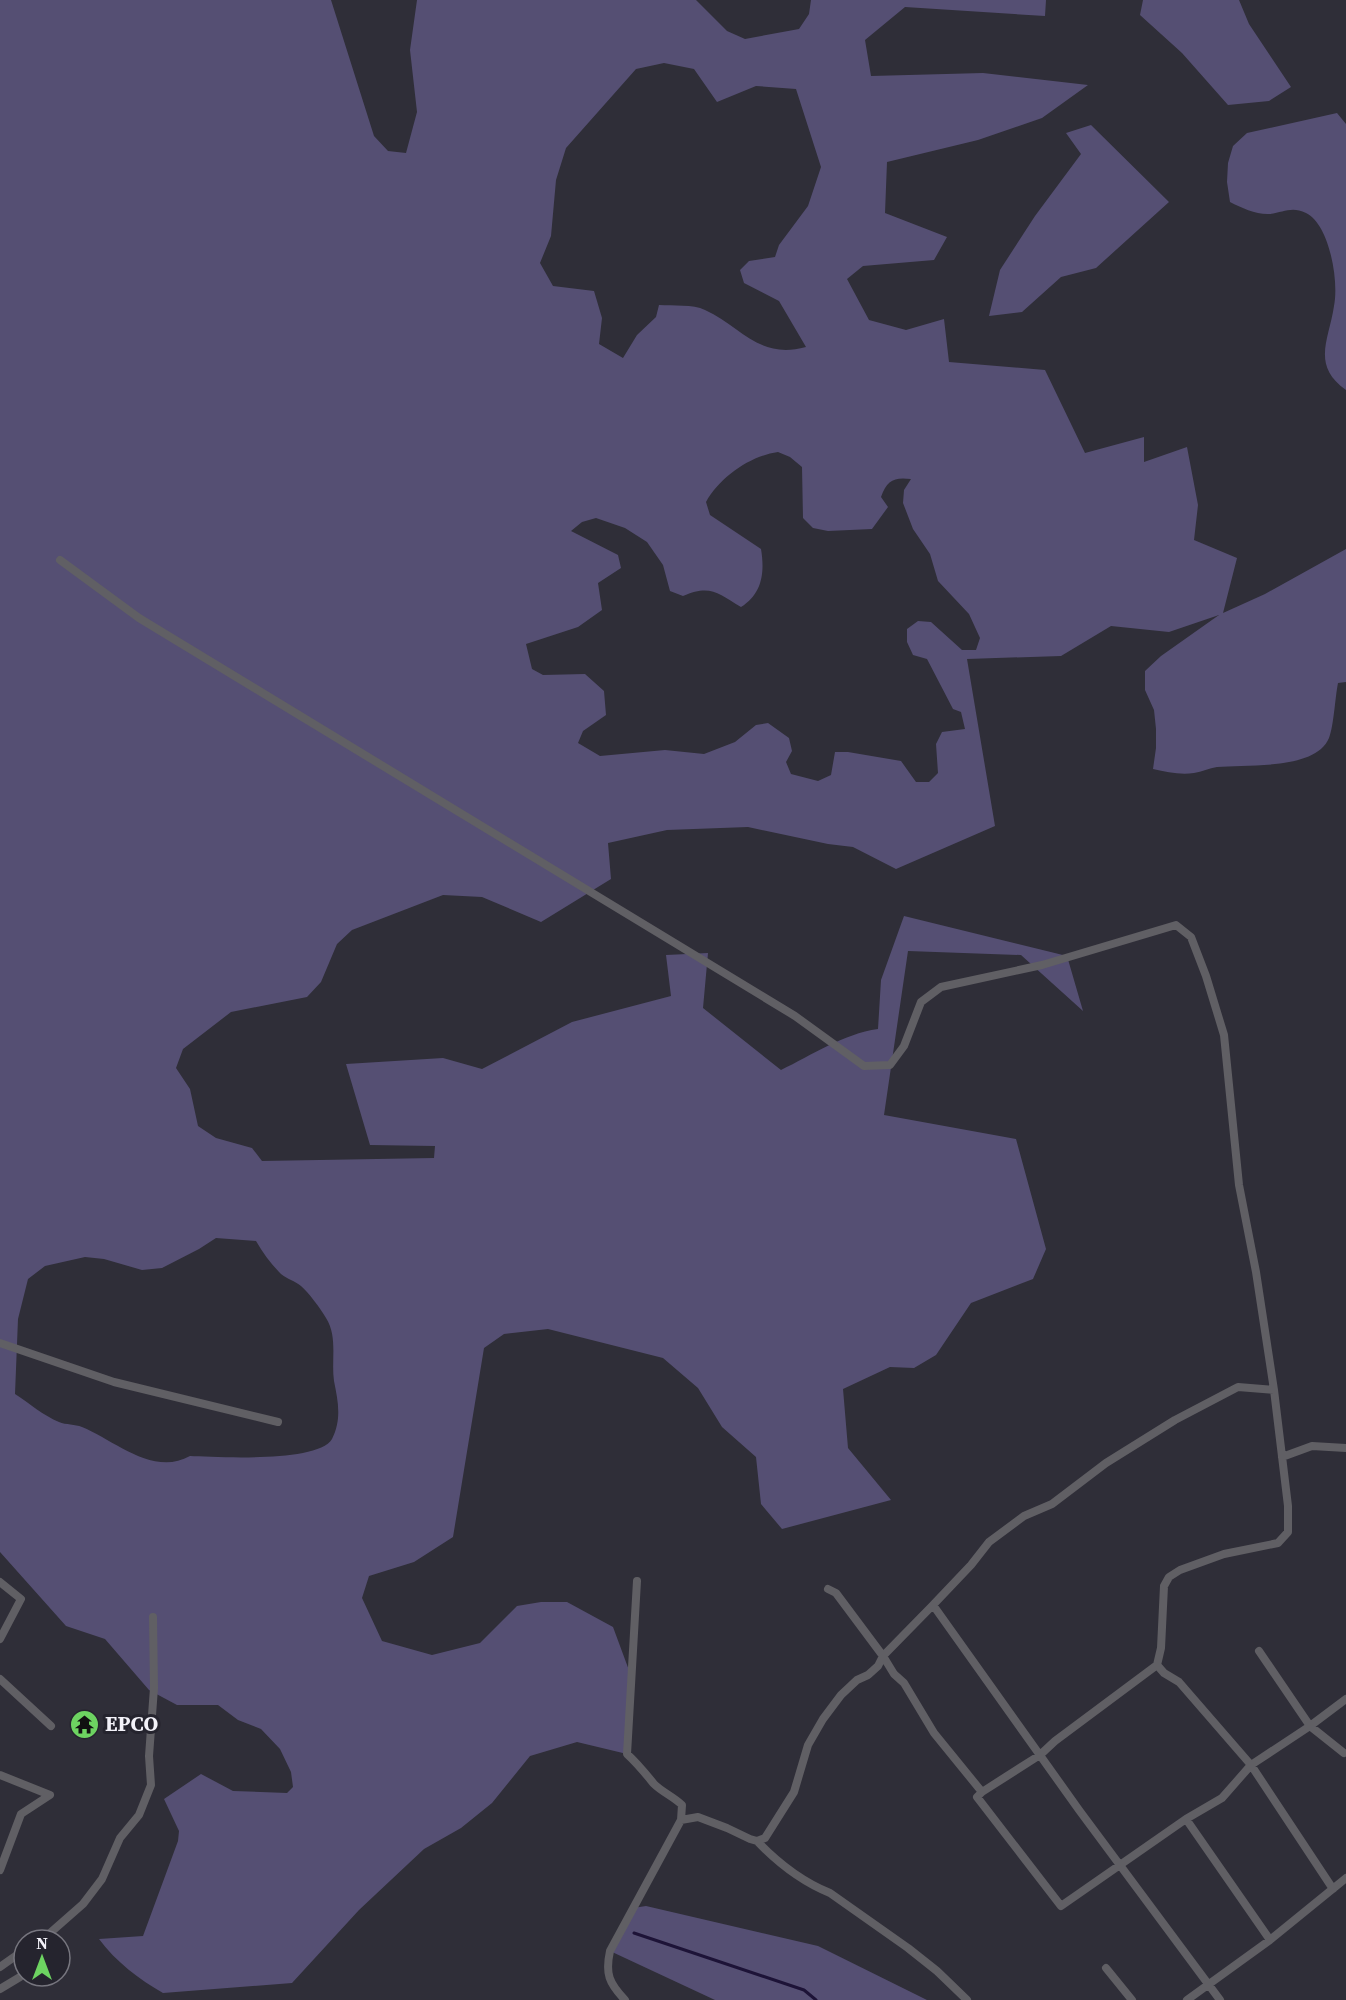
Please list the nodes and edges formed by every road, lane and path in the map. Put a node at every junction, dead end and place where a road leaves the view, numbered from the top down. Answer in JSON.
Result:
{"nodes":[{"id":1,"x":60,"y":560,"type":"dead end"},
{"id":2,"x":0,"y":1343,"type":"edge"},
{"id":3,"x":1274,"y":1390,"type":"junction"},
{"id":4,"x":278,"y":1422,"type":"dead end"},
{"id":5,"x":1346,"y":1448,"type":"edge"},
{"id":6,"x":1282,"y":1457,"type":"junction"},
{"id":7,"x":637,"y":1581,"type":"dead end"},
{"id":8,"x":0,"y":1582,"type":"edge"},
{"id":9,"x":828,"y":1589,"type":"dead end"},
{"id":10,"x":933,"y":1605,"type":"junction"},
{"id":11,"x":153,"y":1617,"type":"dead end"},
{"id":12,"x":0,"y":1639,"type":"edge"},
{"id":13,"x":1258,"y":1651,"type":"dead end"},
{"id":14,"x":883,"y":1656,"type":"junction"},
{"id":15,"x":1157,"y":1665,"type":"junction"},
{"id":16,"x":0,"y":1679,"type":"edge"},
{"id":17,"x":1346,"y":1699,"type":"edge"},
{"id":18,"x":51,"y":1726,"type":"dead end"},
{"id":19,"x":1310,"y":1726,"type":"junction"},
{"id":20,"x":1344,"y":1753,"type":"dead end"},
{"id":21,"x":1040,"y":1755,"type":"junction"},
{"id":22,"x":1251,"y":1765,"type":"junction"},
{"id":23,"x":0,"y":1775,"type":"edge"},
{"id":24,"x":982,"y":1792,"type":"junction"},
{"id":25,"x":1186,"y":1819,"type":"junction"},
{"id":26,"x":681,"y":1820,"type":"junction"},
{"id":27,"x":758,"y":1841,"type":"junction"},
{"id":28,"x":1120,"y":1866,"type":"junction"},
{"id":29,"x":0,"y":1870,"type":"edge"},
{"id":30,"x":1346,"y":1878,"type":"edge"},
{"id":31,"x":1333,"y":1888,"type":"junction"},
{"id":32,"x":56,"y":1928,"type":"edge"},
{"id":33,"x":1270,"y":1940,"type":"junction"},
{"id":34,"x":1106,"y":1968,"type":"dead end"},
{"id":35,"x":1209,"y":1984,"type":"junction"},
{"id":36,"x":625,"y":2000,"type":"edge"},
{"id":37,"x":967,"y":2000,"type":"edge"},
{"id":38,"x":1132,"y":2000,"type":"edge"},
{"id":39,"x":1187,"y":2000,"type":"edge"},
{"id":40,"x":1220,"y":2000,"type":"edge"}],
"edges":[{"from":1,"to":3,"type":"street"},
{"from":2,"to":4,"type":"street"},
{"from":3,"to":6,"type":"street"},
{"from":3,"to":10,"type":"street"},
{"from":5,"to":6,"type":"street"},
{"from":6,"to":15,"type":"street"},
{"from":7,"to":26,"type":"street"},
{"from":8,"to":12,"type":"street"},
{"from":9,"to":14,"type":"street"},
{"from":10,"to":14,"type":"street"},
{"from":10,"to":21,"type":"street"},
{"from":11,"to":32,"type":"street"},
{"from":13,"to":19,"type":"street"},
{"from":14,"to":24,"type":"street"},
{"from":14,"to":27,"type":"street"},
{"from":15,"to":21,"type":"street"},
{"from":15,"to":22,"type":"street"},
{"from":16,"to":18,"type":"street"},
{"from":17,"to":19,"type":"street"},
{"from":19,"to":20,"type":"street"},
{"from":19,"to":22,"type":"street"},
{"from":21,"to":24,"type":"street"},
{"from":21,"to":28,"type":"street"},
{"from":22,"to":25,"type":"street"},
{"from":22,"to":31,"type":"street"},
{"from":23,"to":29,"type":"street"},
{"from":24,"to":28,"type":"street"},
{"from":25,"to":28,"type":"street"},
{"from":25,"to":33,"type":"street"},
{"from":26,"to":27,"type":"street"},
{"from":26,"to":36,"type":"street"},
{"from":27,"to":37,"type":"street"},
{"from":28,"to":35,"type":"street"},
{"from":30,"to":31,"type":"street"},
{"from":31,"to":33,"type":"street"},
{"from":33,"to":35,"type":"street"},
{"from":34,"to":38,"type":"street"},
{"from":35,"to":39,"type":"street"},
{"from":35,"to":40,"type":"street"}]}
